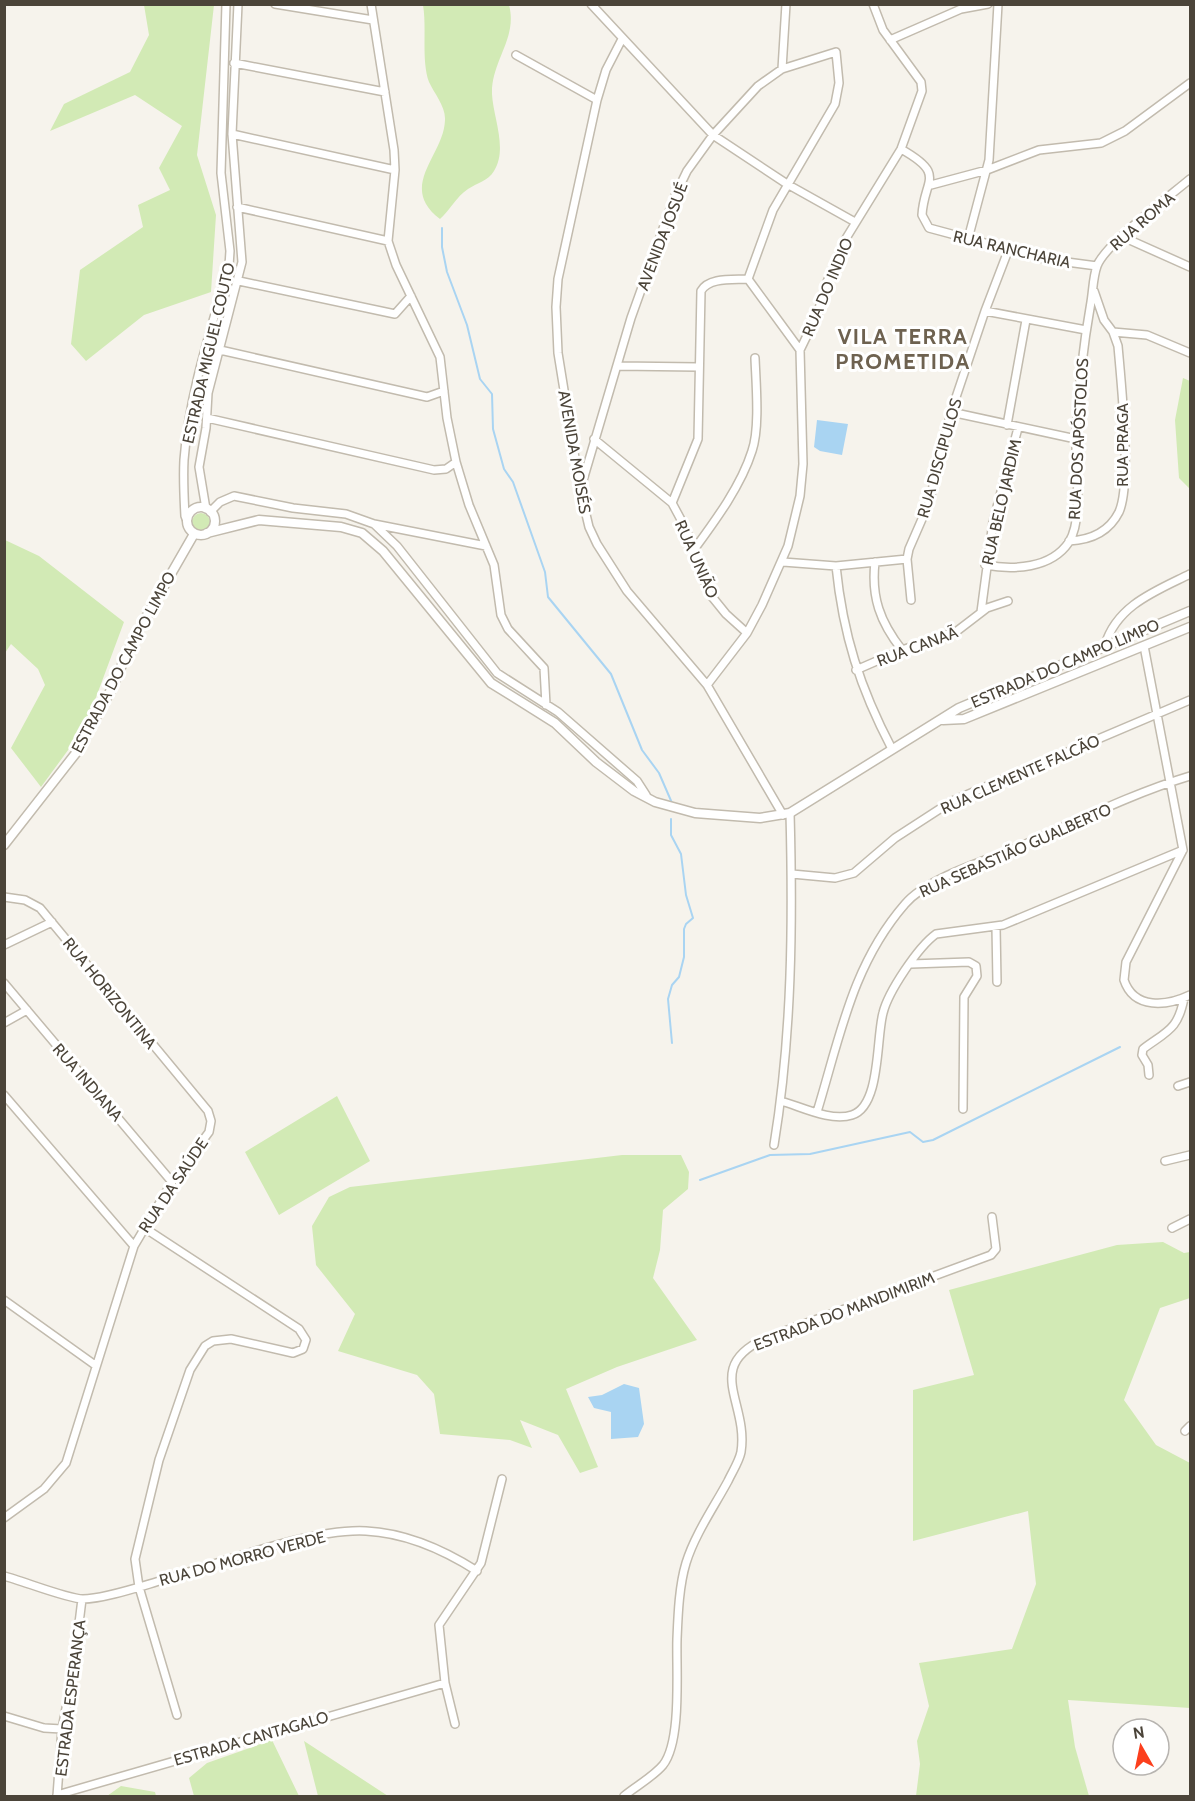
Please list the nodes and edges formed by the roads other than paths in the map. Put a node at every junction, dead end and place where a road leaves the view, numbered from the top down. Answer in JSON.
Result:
{"nodes":[{"id":1,"x":226,"y":4,"type":"edge"},
{"id":2,"x":238,"y":4,"type":"edge"},
{"id":3,"x":275,"y":4,"type":"edge"},
{"id":4,"x":371,"y":4,"type":"edge"},
{"id":5,"x":786,"y":4,"type":"edge"},
{"id":6,"x":873,"y":4,"type":"edge"},
{"id":7,"x":988,"y":4,"type":"edge"},
{"id":8,"x":998,"y":4,"type":"edge"},
{"id":9,"x":595,"y":6,"type":"edge"},
{"id":10,"x":373,"y":20,"type":"junction"},
{"id":11,"x":622,"y":39,"type":"junction"},
{"id":12,"x":890,"y":40,"type":"junction"},
{"id":13,"x":516,"y":55,"type":"dead end"},
{"id":14,"x":234,"y":63,"type":"junction"},
{"id":15,"x":782,"y":69,"type":"junction"},
{"id":16,"x":1191,"y":83,"type":"edge"},
{"id":17,"x":385,"y":92,"type":"junction"},
{"id":18,"x":597,"y":100,"type":"junction"},
{"id":19,"x":232,"y":134,"type":"junction"},
{"id":20,"x":712,"y":135,"type":"junction"},
{"id":21,"x":901,"y":149,"type":"junction"},
{"id":22,"x":395,"y":170,"type":"junction"},
{"id":23,"x":987,"y":170,"type":"junction"},
{"id":24,"x":222,"y":173,"type":"junction"},
{"id":25,"x":234,"y":173,"type":"junction"},
{"id":26,"x":1191,"y":179,"type":"edge"},
{"id":27,"x":787,"y":184,"type":"junction"},
{"id":28,"x":931,"y":185,"type":"junction"},
{"id":29,"x":237,"y":207,"type":"junction"},
{"id":30,"x":855,"y":222,"type":"junction"},
{"id":31,"x":1122,"y":237,"type":"junction"},
{"id":32,"x":968,"y":239,"type":"junction"},
{"id":33,"x":388,"y":241,"type":"junction"},
{"id":34,"x":1008,"y":251,"type":"junction"},
{"id":35,"x":1096,"y":266,"type":"junction"},
{"id":36,"x":1191,"y":267,"type":"edge"},
{"id":37,"x":748,"y":279,"type":"junction"},
{"id":38,"x":239,"y":281,"type":"junction"},
{"id":39,"x":1093,"y":288,"type":"junction"},
{"id":40,"x":411,"y":296,"type":"junction"},
{"id":41,"x":985,"y":311,"type":"junction"},
{"id":42,"x":1026,"y":320,"type":"junction"},
{"id":43,"x":1086,"y":330,"type":"junction"},
{"id":44,"x":1113,"y":332,"type":"junction"},
{"id":45,"x":220,"y":350,"type":"junction"},
{"id":46,"x":800,"y":350,"type":"junction"},
{"id":47,"x":1191,"y":353,"type":"edge"},
{"id":48,"x":755,"y":358,"type":"dead end"},
{"id":49,"x":617,"y":366,"type":"junction"},
{"id":50,"x":698,"y":368,"type":"junction"},
{"id":51,"x":444,"y":391,"type":"junction"},
{"id":52,"x":951,"y":412,"type":"junction"},
{"id":53,"x":207,"y":418,"type":"junction"},
{"id":54,"x":1007,"y":424,"type":"junction"},
{"id":55,"x":1018,"y":428,"type":"junction"},
{"id":56,"x":594,"y":438,"type":"junction"},
{"id":57,"x":1076,"y":439,"type":"junction"},
{"id":58,"x":456,"y":462,"type":"junction"},
{"id":59,"x":580,"y":489,"type":"junction"},
{"id":60,"x":672,"y":503,"type":"junction"},
{"id":61,"x":208,"y":510,"type":"junction"},
{"id":62,"x":187,"y":521,"type":"junction"},
{"id":63,"x":374,"y":524,"type":"junction"},
{"id":64,"x":207,"y":533,"type":"junction"},
{"id":65,"x":194,"y":534,"type":"junction"},
{"id":66,"x":1069,"y":541,"type":"junction"},
{"id":67,"x":486,"y":546,"type":"junction"},
{"id":68,"x":693,"y":551,"type":"junction"},
{"id":69,"x":907,"y":559,"type":"junction"},
{"id":70,"x":783,"y":562,"type":"junction"},
{"id":71,"x":875,"y":562,"type":"junction"},
{"id":72,"x":986,"y":565,"type":"junction"},
{"id":73,"x":836,"y":566,"type":"junction"},
{"id":74,"x":1191,"y":574,"type":"edge"},
{"id":75,"x":911,"y":600,"type":"dead end"},
{"id":76,"x":1008,"y":601,"type":"dead end"},
{"id":77,"x":1191,"y":611,"type":"edge"},
{"id":78,"x":981,"y":612,"type":"junction"},
{"id":79,"x":1191,"y":627,"type":"edge"},
{"id":80,"x":747,"y":633,"type":"junction"},
{"id":81,"x":1105,"y":645,"type":"junction"},
{"id":82,"x":1144,"y":646,"type":"junction"},
{"id":83,"x":902,"y":650,"type":"junction"},
{"id":84,"x":856,"y":670,"type":"junction"},
{"id":85,"x":707,"y":685,"type":"junction"},
{"id":86,"x":1191,"y":700,"type":"edge"},
{"id":87,"x":546,"y":705,"type":"junction"},
{"id":88,"x":1157,"y":714,"type":"junction"},
{"id":89,"x":943,"y":720,"type":"junction"},
{"id":90,"x":892,"y":749,"type":"junction"},
{"id":91,"x":1191,"y":776,"type":"edge"},
{"id":92,"x":1172,"y":782,"type":"junction"},
{"id":93,"x":646,"y":795,"type":"junction"},
{"id":94,"x":786,"y":814,"type":"junction"},
{"id":95,"x":4,"y":845,"type":"edge"},
{"id":96,"x":1183,"y":850,"type":"junction"},
{"id":97,"x":792,"y":874,"type":"junction"},
{"id":98,"x":4,"y":897,"type":"edge"},
{"id":99,"x":52,"y":922,"type":"junction"},
{"id":100,"x":996,"y":927,"type":"junction"},
{"id":101,"x":4,"y":945,"type":"edge"},
{"id":102,"x":910,"y":964,"type":"junction"},
{"id":103,"x":997,"y":982,"type":"dead end"},
{"id":104,"x":4,"y":983,"type":"edge"},
{"id":105,"x":1187,"y":996,"type":"edge"},
{"id":106,"x":27,"y":1010,"type":"junction"},
{"id":107,"x":4,"y":1023,"type":"edge"},
{"id":108,"x":1149,"y":1075,"type":"dead end"},
{"id":109,"x":1191,"y":1082,"type":"edge"},
{"id":110,"x":1178,"y":1086,"type":"dead end"},
{"id":111,"x":4,"y":1095,"type":"edge"},
{"id":112,"x":781,"y":1101,"type":"junction"},
{"id":113,"x":205,"y":1107,"type":"joint"},
{"id":114,"x":963,"y":1109,"type":"dead end"},
{"id":115,"x":817,"y":1112,"type":"junction"},
{"id":116,"x":774,"y":1145,"type":"dead end"},
{"id":117,"x":1191,"y":1155,"type":"edge"},
{"id":118,"x":1165,"y":1161,"type":"dead end"},
{"id":119,"x":172,"y":1182,"type":"junction"},
{"id":120,"x":992,"y":1217,"type":"dead end"},
{"id":121,"x":1191,"y":1219,"type":"edge"},
{"id":122,"x":143,"y":1227,"type":"junction"},
{"id":123,"x":1172,"y":1228,"type":"dead end"},
{"id":124,"x":134,"y":1246,"type":"junction"},
{"id":125,"x":4,"y":1300,"type":"edge"},
{"id":126,"x":95,"y":1365,"type":"junction"},
{"id":127,"x":502,"y":1479,"type":"dead end"},
{"id":128,"x":4,"y":1518,"type":"edge"},
{"id":129,"x":477,"y":1571,"type":"junction"},
{"id":130,"x":4,"y":1576,"type":"edge"},
{"id":131,"x":139,"y":1587,"type":"junction"},
{"id":132,"x":82,"y":1599,"type":"junction"},
{"id":133,"x":445,"y":1683,"type":"junction"},
{"id":134,"x":177,"y":1714,"type":"dead end"},
{"id":135,"x":4,"y":1716,"type":"edge"},
{"id":136,"x":455,"y":1724,"type":"dead end"},
{"id":137,"x":62,"y":1729,"type":"junction"},
{"id":138,"x":57,"y":1796,"type":"edge"},
{"id":139,"x":624,"y":1797,"type":"edge"}],
"edges":[{"from":1,"to":24,"type":"street","name":"ESTRADA MIGUEL COUTO"},
{"from":2,"to":14,"type":"street"},
{"from":3,"to":10,"type":"street"},
{"from":4,"to":10,"type":"street"},
{"from":5,"to":15,"type":"street"},
{"from":6,"to":12,"type":"street","name":"RUA DO INDIO"},
{"from":7,"to":12,"type":"street"},
{"from":8,"to":23,"type":"street"},
{"from":9,"to":11,"type":"street"},
{"from":10,"to":17,"type":"street"},
{"from":11,"to":18,"type":"street","name":"AVENIDA MOISÉS"},
{"from":11,"to":20,"type":"street"},
{"from":12,"to":21,"type":"street","name":"RUA DO INDIO"},
{"from":13,"to":18,"type":"street"},
{"from":14,"to":17,"type":"street"},
{"from":14,"to":19,"type":"street"},
{"from":15,"to":20,"type":"street","name":"AVENIDA JOSUÉ"},
{"from":15,"to":27,"type":"street","name":"AVENIDA JOSUÉ"},
{"from":16,"to":23,"type":"street"},
{"from":17,"to":22,"type":"street"},
{"from":18,"to":59,"type":"street","name":"AVENIDA MOISÉS"},
{"from":19,"to":22,"type":"street"},
{"from":19,"to":25,"type":"street"},
{"from":20,"to":27,"type":"street"},
{"from":20,"to":49,"type":"street","name":"AVENIDA JOSUÉ"},
{"from":21,"to":28,"type":"street"},
{"from":21,"to":30,"type":"street","name":"RUA DO INDIO"},
{"from":22,"to":33,"type":"street"},
{"from":23,"to":28,"type":"street"},
{"from":23,"to":32,"type":"street"},
{"from":24,"to":25,"type":"street"},
{"from":24,"to":62,"type":"street","name":"ESTRADA MIGUEL COUTO"},
{"from":25,"to":29,"type":"street"},
{"from":26,"to":31,"type":"street","name":"RUA ROMA"},
{"from":27,"to":30,"type":"street"},
{"from":27,"to":37,"type":"street"},
{"from":28,"to":32,"type":"street","name":"RUA RANCHARIA"},
{"from":29,"to":33,"type":"street"},
{"from":29,"to":38,"type":"street"},
{"from":30,"to":46,"type":"street","name":"RUA DO INDIO"},
{"from":31,"to":35,"type":"street","name":"RUA ROMA"},
{"from":31,"to":36,"type":"street"},
{"from":32,"to":34,"type":"street","name":"RUA RANCHARIA"},
{"from":33,"to":40,"type":"street"},
{"from":34,"to":35,"type":"street","name":"RUA RANCHARIA"},
{"from":34,"to":41,"type":"street","name":"RUA DISCIPULOS"},
{"from":35,"to":39,"type":"street","name":"RUA DOS APÓSTOLOS"},
{"from":37,"to":46,"type":"street"},
{"from":37,"to":50,"type":"street"},
{"from":38,"to":40,"type":"street"},
{"from":38,"to":45,"type":"street"},
{"from":39,"to":43,"type":"street","name":"RUA DOS APÓSTOLOS"},
{"from":39,"to":44,"type":"street","name":"RUA PRAGA"},
{"from":40,"to":51,"type":"street"},
{"from":41,"to":42,"type":"street"},
{"from":41,"to":52,"type":"street","name":"RUA DISCIPULOS"},
{"from":42,"to":43,"type":"street"},
{"from":42,"to":54,"type":"street","name":"RUA BELO JARDIM"},
{"from":43,"to":57,"type":"street","name":"RUA DOS APÓSTOLOS"},
{"from":44,"to":47,"type":"street"},
{"from":44,"to":66,"type":"street","name":"RUA PRAGA"},
{"from":45,"to":51,"type":"street"},
{"from":45,"to":53,"type":"street"},
{"from":46,"to":70,"type":"street","name":"RUA DO INDIO"},
{"from":48,"to":68,"type":"street"},
{"from":49,"to":50,"type":"street"},
{"from":49,"to":56,"type":"street","name":"AVENIDA JOSUÉ"},
{"from":50,"to":60,"type":"street"},
{"from":51,"to":58,"type":"street"},
{"from":52,"to":54,"type":"street"},
{"from":52,"to":69,"type":"street","name":"RUA DISCIPULOS"},
{"from":53,"to":58,"type":"street"},
{"from":53,"to":61,"type":"street"},
{"from":54,"to":55,"type":"street"},
{"from":55,"to":57,"type":"street"},
{"from":55,"to":72,"type":"street","name":"RUA BELO JARDIM"},
{"from":56,"to":59,"type":"street","name":"AVENIDA JOSUÉ"},
{"from":56,"to":60,"type":"street","name":"RUA UNIÃO"},
{"from":57,"to":66,"type":"street","name":"RUA DOS APÓSTOLOS"},
{"from":58,"to":67,"type":"street"},
{"from":59,"to":85,"type":"street","name":"AVENIDA MOISÉS"},
{"from":60,"to":68,"type":"street","name":"RUA UNIÃO"},
{"from":61,"to":62,"type":"street"},
{"from":61,"to":63,"type":"street"},
{"from":61,"to":64,"type":"street"},
{"from":62,"to":65,"type":"street"},
{"from":63,"to":67,"type":"street"},
{"from":63,"to":87,"type":"street"},
{"from":64,"to":65,"type":"street"},
{"from":64,"to":93,"type":"street","name":"ESTRADA DO CAMPO LIMPO"},
{"from":65,"to":95,"type":"street","name":"ESTRADA DO CAMPO LIMPO"},
{"from":66,"to":72,"type":"street","name":"RUA PRAGA"},
{"from":67,"to":87,"type":"street"},
{"from":68,"to":80,"type":"street","name":"RUA UNIÃO"},
{"from":69,"to":71,"type":"street"},
{"from":69,"to":75,"type":"street","name":"RUA DISCIPULOS"},
{"from":70,"to":73,"type":"street"},
{"from":70,"to":80,"type":"street","name":"RUA DO INDIO"},
{"from":71,"to":73,"type":"street"},
{"from":71,"to":83,"type":"street"},
{"from":72,"to":78,"type":"street","name":"RUA BELO JARDIM"},
{"from":73,"to":84,"type":"street"},
{"from":74,"to":81,"type":"street"},
{"from":76,"to":78,"type":"street","name":"RUA CANAÃ"},
{"from":77,"to":81,"type":"street","name":"ESTRADA DO CAMPO LIMPO"},
{"from":78,"to":83,"type":"street","name":"RUA CANAÃ"},
{"from":79,"to":82,"type":"street","name":"ESTRADA DO CAMPO LIMPO"},
{"from":80,"to":85,"type":"street","name":"RUA DO INDIO"},
{"from":81,"to":89,"type":"street","name":"ESTRADA DO CAMPO LIMPO"},
{"from":82,"to":88,"type":"street"},
{"from":82,"to":89,"type":"street","name":"ESTRADA DO CAMPO LIMPO"},
{"from":83,"to":84,"type":"street","name":"RUA CANAÃ"},
{"from":84,"to":90,"type":"street"},
{"from":85,"to":94,"type":"street","name":"AVENIDA MOISÉS"},
{"from":86,"to":88,"type":"street","name":"RUA CLEMENTE FALCÃO"},
{"from":87,"to":93,"type":"street"},
{"from":88,"to":92,"type":"street"},
{"from":88,"to":97,"type":"street","name":"RUA CLEMENTE FALCÃO"},
{"from":89,"to":90,"type":"street","name":"ESTRADA DO CAMPO LIMPO"},
{"from":90,"to":94,"type":"street","name":"ESTRADA DO CAMPO LIMPO"},
{"from":91,"to":92,"type":"street","name":"RUA SEBASTIÃO GUALBERTO"},
{"from":92,"to":96,"type":"street"},
{"from":92,"to":115,"type":"street","name":"RUA SEBASTIÃO GUALBERTO"},
{"from":93,"to":94,"type":"street","name":"ESTRADA DO CAMPO LIMPO"},
{"from":94,"to":97,"type":"street"},
{"from":96,"to":100,"type":"street"},
{"from":96,"to":105,"type":"street"},
{"from":97,"to":112,"type":"street"},
{"from":98,"to":99,"type":"street","name":"RUA HORIZONTINA"},
{"from":99,"to":101,"type":"street"},
{"from":99,"to":113,"type":"street","name":"RUA HORIZONTINA"},
{"from":100,"to":102,"type":"street"},
{"from":100,"to":103,"type":"street"},
{"from":102,"to":114,"type":"street"},
{"from":102,"to":115,"type":"street"},
{"from":104,"to":106,"type":"street","name":"RUA INDIANA"},
{"from":105,"to":108,"type":"street"},
{"from":106,"to":107,"type":"street"},
{"from":106,"to":119,"type":"street","name":"RUA INDIANA"},
{"from":109,"to":110,"type":"street"},
{"from":111,"to":124,"type":"street"},
{"from":112,"to":115,"type":"street"},
{"from":112,"to":116,"type":"street"},
{"from":113,"to":119,"type":"street","name":"RUA DA SAÚDE"},
{"from":117,"to":118,"type":"street"},
{"from":119,"to":122,"type":"street","name":"RUA DA SAÚDE"},
{"from":120,"to":139,"type":"street","name":"ESTRADA DO MANDIMIRIM"},
{"from":121,"to":123,"type":"street"},
{"from":122,"to":124,"type":"street","name":"RUA DA SAÚDE"},
{"from":122,"to":131,"type":"street"},
{"from":124,"to":126,"type":"street","name":"RUA DA SAÚDE"},
{"from":125,"to":126,"type":"street"},
{"from":126,"to":128,"type":"street","name":"RUA DA SAÚDE"},
{"from":127,"to":129,"type":"street"},
{"from":129,"to":131,"type":"street","name":"RUA DO MORRO VERDE"},
{"from":129,"to":133,"type":"street"},
{"from":130,"to":132,"type":"street","name":"RUA DO MORRO VERDE"},
{"from":131,"to":132,"type":"street","name":"RUA DO MORRO VERDE"},
{"from":131,"to":134,"type":"street"},
{"from":132,"to":137,"type":"street","name":"ESTRADA ESPERANÇA"},
{"from":133,"to":136,"type":"street"},
{"from":133,"to":138,"type":"street","name":"ESTRADA CANTAGALO"},
{"from":135,"to":137,"type":"street"},
{"from":137,"to":138,"type":"street","name":"ESTRADA ESPERANÇA"}]}
